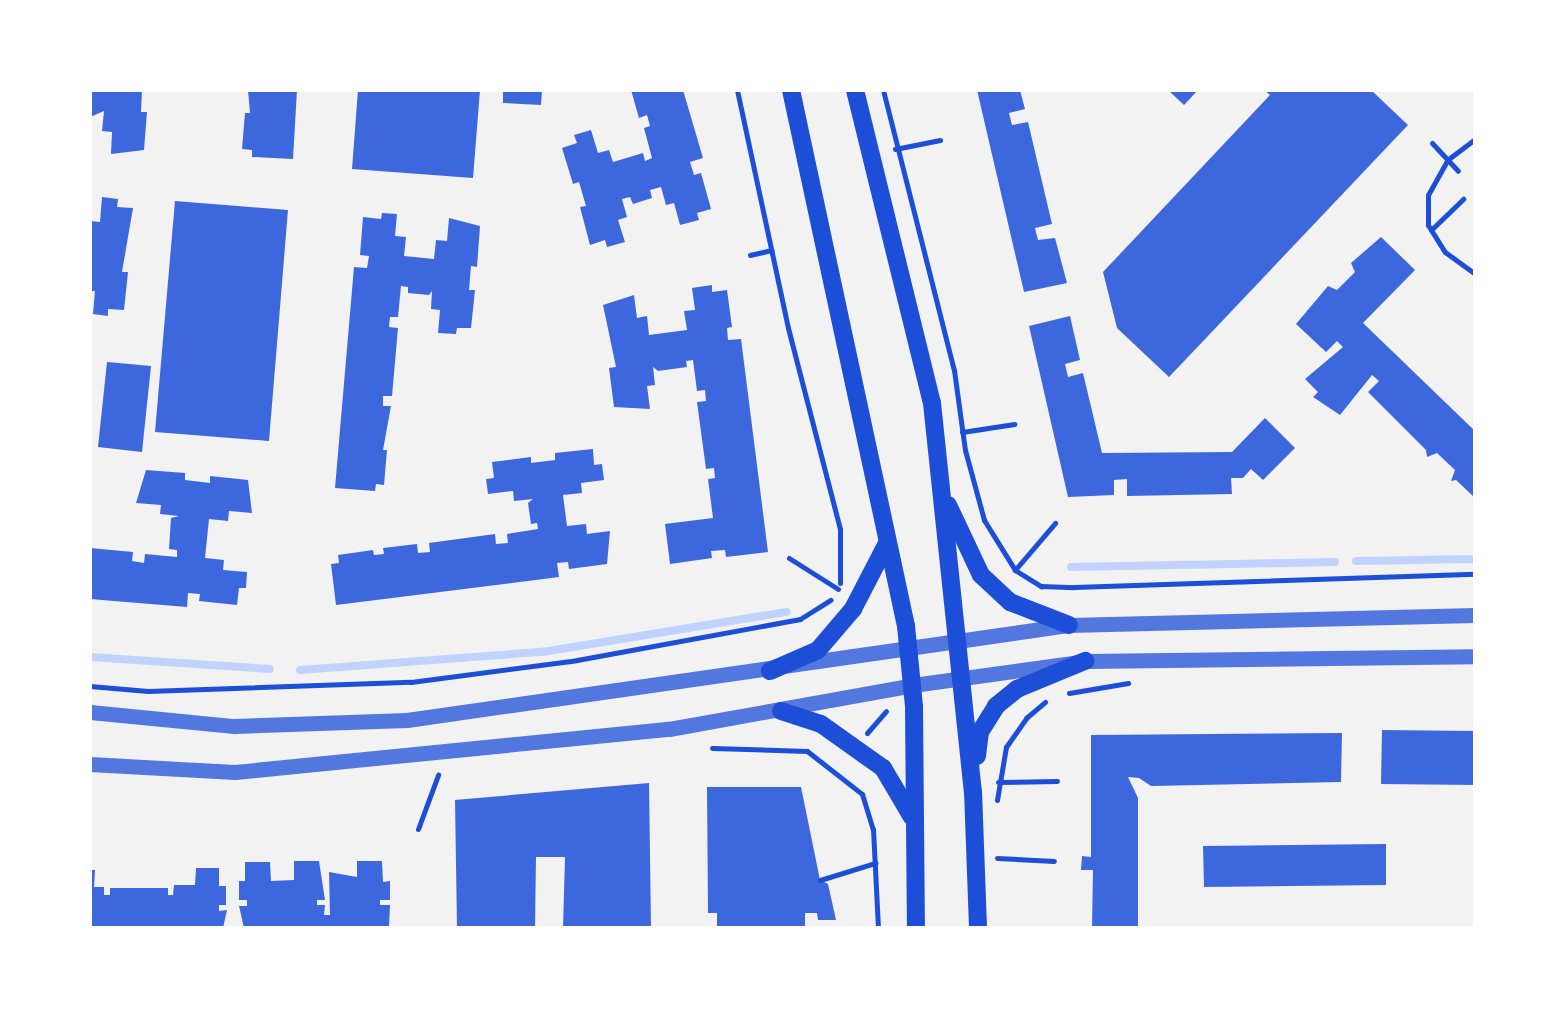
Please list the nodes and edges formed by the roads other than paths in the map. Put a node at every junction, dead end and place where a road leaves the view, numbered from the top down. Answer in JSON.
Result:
{"nodes":[{"id":1,"x":791,"y":90,"type":"edge"},
{"id":2,"x":855,"y":90,"type":"edge"},
{"id":3,"x":944,"y":495,"type":"junction"},
{"id":4,"x":886,"y":546,"type":"junction"},
{"id":5,"x":1475,"y":615,"type":"edge"},
{"id":6,"x":1069,"y":626,"type":"junction"},
{"id":7,"x":957,"y":642,"type":"junction"},
{"id":8,"x":908,"y":649,"type":"junction"},
{"id":9,"x":1475,"y":656,"type":"edge"},
{"id":10,"x":1085,"y":662,"type":"junction"},
{"id":11,"x":770,"y":671,"type":"junction"},
{"id":12,"x":962,"y":681,"type":"junction"},
{"id":13,"x":913,"y":685,"type":"junction"},
{"id":14,"x":781,"y":711,"type":"junction"},
{"id":15,"x":90,"y":712,"type":"edge"},
{"id":16,"x":90,"y":764,"type":"edge"},
{"id":17,"x":973,"y":791,"type":"junction"},
{"id":18,"x":914,"y":822,"type":"junction"},
{"id":19,"x":916,"y":928,"type":"edge"},
{"id":20,"x":978,"y":928,"type":"edge"}],
"edges":[{"from":1,"to":4,"type":"main road"},
{"from":2,"to":3,"type":"main road"},
{"from":3,"to":6,"type":"main road"},
{"from":3,"to":7,"type":"main road"},
{"from":4,"to":8,"type":"main road"},
{"from":4,"to":11,"type":"main road"},
{"from":5,"to":6,"type":"street"},
{"from":6,"to":7,"type":"street"},
{"from":7,"to":8,"type":"street"},
{"from":7,"to":12,"type":"main road"},
{"from":8,"to":11,"type":"street"},
{"from":8,"to":13,"type":"main road"},
{"from":9,"to":10,"type":"street"},
{"from":10,"to":12,"type":"street"},
{"from":10,"to":17,"type":"main road"},
{"from":11,"to":15,"type":"street"},
{"from":12,"to":13,"type":"street"},
{"from":12,"to":17,"type":"main road"},
{"from":13,"to":14,"type":"street"},
{"from":13,"to":18,"type":"main road"},
{"from":14,"to":16,"type":"street"},
{"from":14,"to":18,"type":"main road"},
{"from":17,"to":20,"type":"main road"},
{"from":18,"to":19,"type":"main road"}]}
